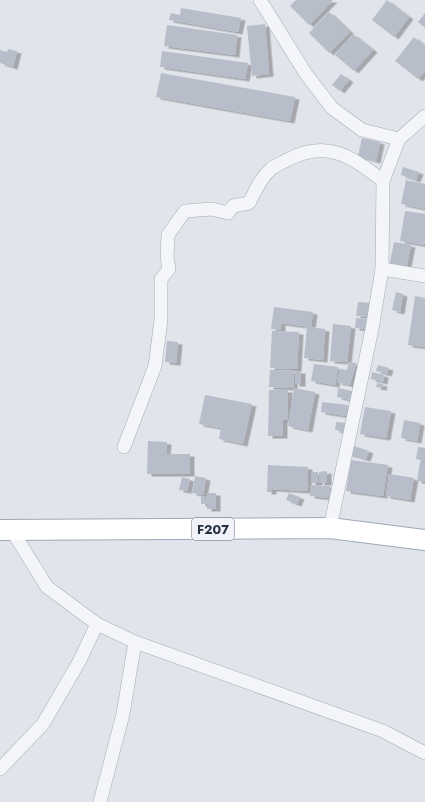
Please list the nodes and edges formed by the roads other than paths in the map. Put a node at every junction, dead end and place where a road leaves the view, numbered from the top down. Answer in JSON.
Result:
{"nodes":[{"id":1,"x":260,"y":0,"type":"edge"},
{"id":2,"x":425,"y":116,"type":"edge"},
{"id":3,"x":398,"y":139,"type":"junction"},
{"id":4,"x":383,"y":181,"type":"junction"},
{"id":5,"x":382,"y":269,"type":"junction"},
{"id":6,"x":425,"y":276,"type":"edge"},
{"id":7,"x":124,"y":447,"type":"dead end"},
{"id":8,"x":330,"y":528,"type":"junction"},
{"id":9,"x":5,"y":530,"type":"edge"},
{"id":10,"x":425,"y":540,"type":"edge"},
{"id":11,"x":97,"y":624,"type":"junction"},
{"id":12,"x":135,"y":642,"type":"junction"},
{"id":13,"x":425,"y":753,"type":"edge"},
{"id":14,"x":2,"y":766,"type":"edge"},
{"id":15,"x":100,"y":802,"type":"edge"}],
"edges":[{"from":1,"to":3,"type":"street"},
{"from":2,"to":3,"type":"street"},
{"from":3,"to":4,"type":"street"},
{"from":4,"to":5,"type":"street"},
{"from":4,"to":7,"type":"street"},
{"from":5,"to":6,"type":"street"},
{"from":5,"to":8,"type":"street"},
{"from":8,"to":9,"type":"main road","number":"F207"},
{"from":8,"to":10,"type":"main road","number":"F207"},
{"from":9,"to":11,"type":"street"},
{"from":11,"to":12,"type":"street"},
{"from":11,"to":14,"type":"street"},
{"from":12,"to":13,"type":"street"},
{"from":12,"to":15,"type":"street"}]}
